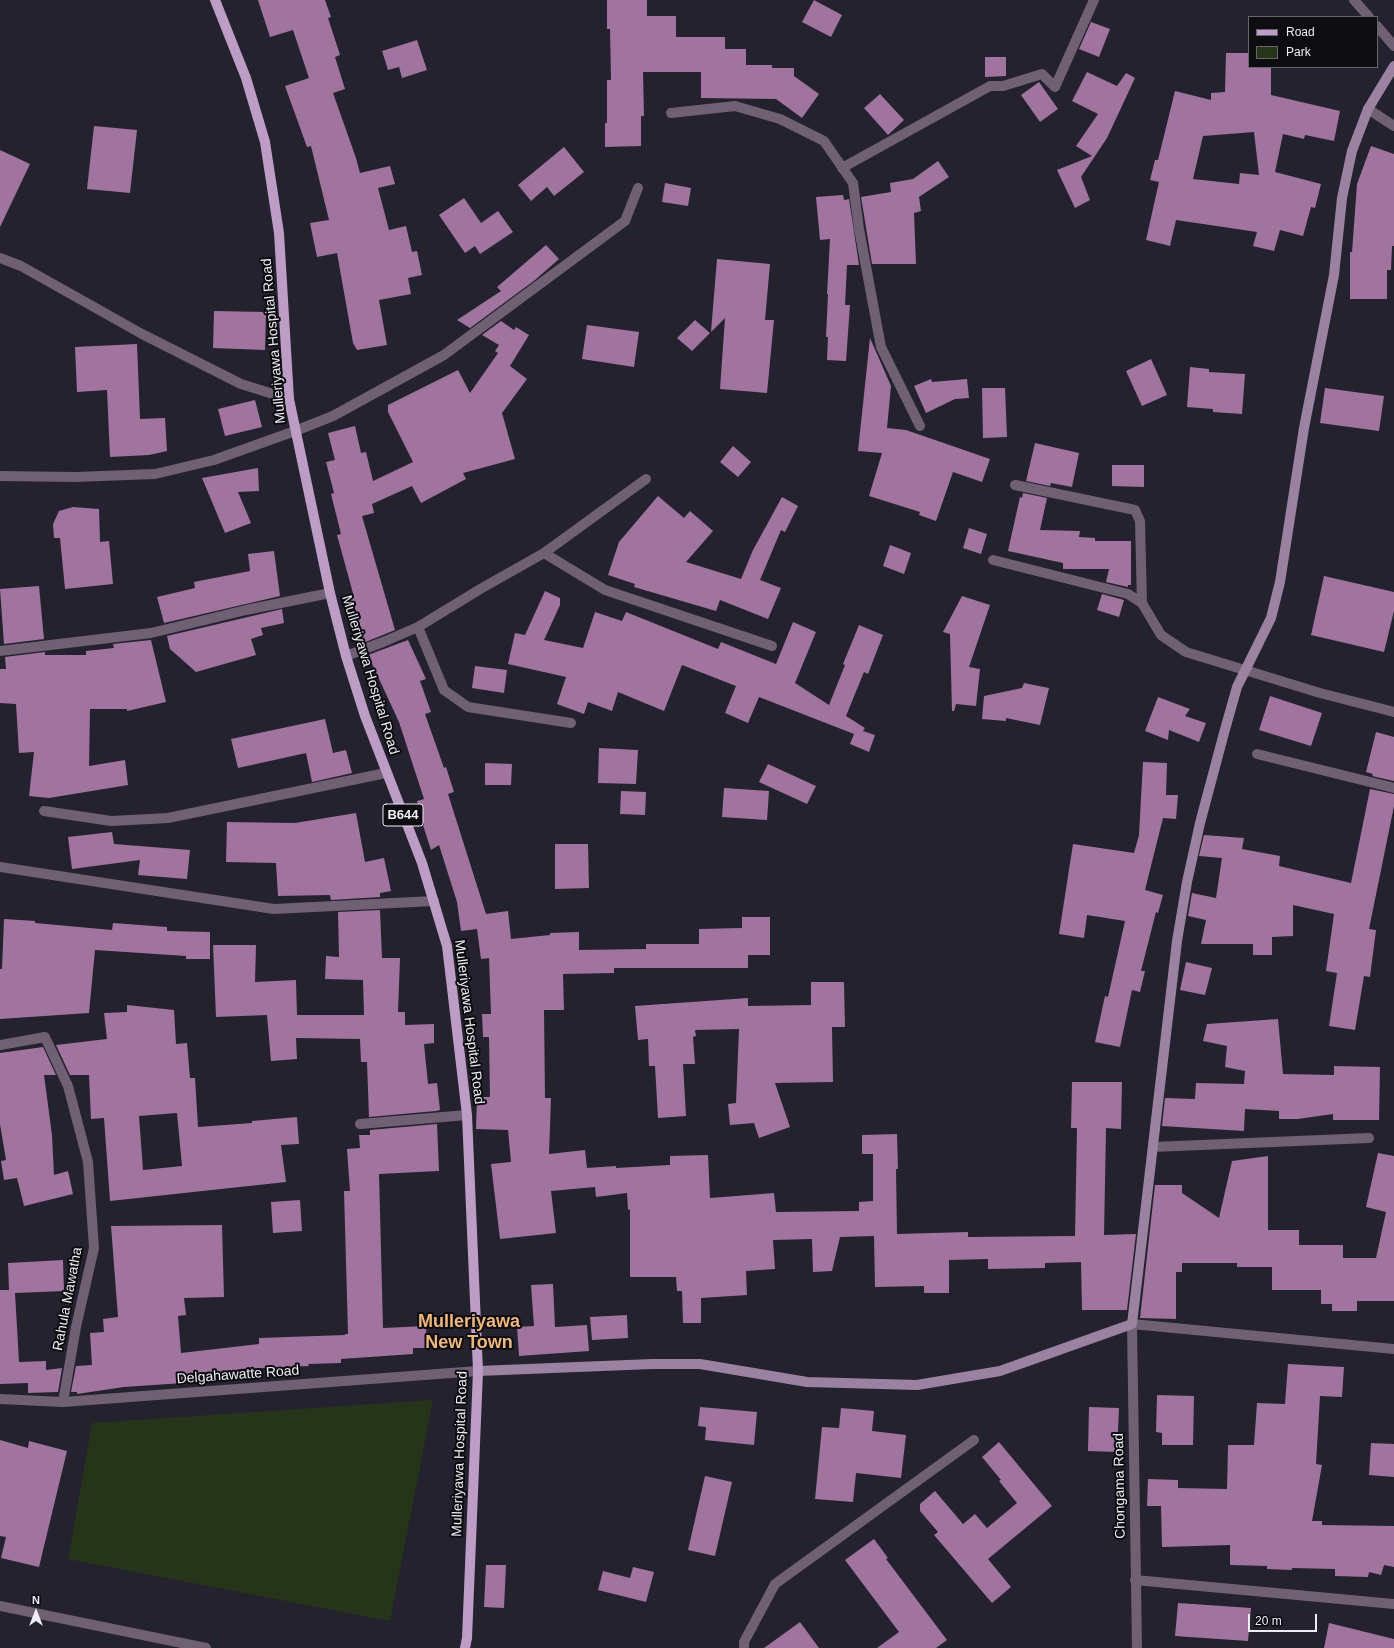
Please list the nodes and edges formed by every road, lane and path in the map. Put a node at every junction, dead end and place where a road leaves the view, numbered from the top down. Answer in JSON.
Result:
{"nodes":[{"id":1,"x":215,"y":0,"type":"edge"},
{"id":2,"x":1094,"y":0,"type":"edge"},
{"id":3,"x":1354,"y":0,"type":"edge"},
{"id":4,"x":1368,"y":16,"type":"edge"},
{"id":5,"x":1378,"y":27,"type":"edge"},
{"id":6,"x":1394,"y":46,"type":"edge"},
{"id":7,"x":1394,"y":66,"type":"edge"},
{"id":8,"x":1368,"y":109,"type":"junction"},
{"id":9,"x":671,"y":113,"type":"dead end"},
{"id":10,"x":1394,"y":126,"type":"edge"},
{"id":11,"x":842,"y":168,"type":"junction"},
{"id":12,"x":638,"y":188,"type":"dead end"},
{"id":13,"x":0,"y":258,"type":"edge"},
{"id":14,"x":289,"y":398,"type":"junction"},
{"id":15,"x":920,"y":426,"type":"dead end"},
{"id":16,"x":295,"y":432,"type":"junction"},
{"id":17,"x":0,"y":476,"type":"edge"},
{"id":18,"x":646,"y":479,"type":"dead end"},
{"id":19,"x":1015,"y":485,"type":"dead end"},
{"id":20,"x":544,"y":553,"type":"junction"},
{"id":21,"x":993,"y":560,"type":"dead end"},
{"id":22,"x":330,"y":593,"type":"junction"},
{"id":23,"x":1142,"y":603,"type":"junction"},
{"id":24,"x":418,"y":627,"type":"junction"},
{"id":25,"x":772,"y":646,"type":"dead end"},
{"id":26,"x":0,"y":652,"type":"edge"},
{"id":27,"x":346,"y":656,"type":"junction"},
{"id":28,"x":1246,"y":669,"type":"junction"},
{"id":29,"x":1394,"y":712,"type":"edge"},
{"id":30,"x":570,"y":723,"type":"dead end"},
{"id":31,"x":1256,"y":754,"type":"dead end"},
{"id":32,"x":386,"y":773,"type":"junction"},
{"id":33,"x":1394,"y":788,"type":"edge"},
{"id":34,"x":44,"y":811,"type":"dead end"},
{"id":35,"x":0,"y":867,"type":"edge"},
{"id":36,"x":434,"y":901,"type":"junction"},
{"id":37,"x":0,"y":1045,"type":"edge"},
{"id":38,"x":467,"y":1115,"type":"junction"},
{"id":39,"x":360,"y":1124,"type":"dead end"},
{"id":40,"x":1369,"y":1138,"type":"dead end"},
{"id":41,"x":1153,"y":1148,"type":"junction"},
{"id":42,"x":1132,"y":1324,"type":"junction"},
{"id":43,"x":1394,"y":1349,"type":"edge"},
{"id":44,"x":478,"y":1371,"type":"junction"},
{"id":45,"x":0,"y":1398,"type":"edge"},
{"id":46,"x":63,"y":1402,"type":"junction"},
{"id":47,"x":974,"y":1440,"type":"dead end"},
{"id":48,"x":1135,"y":1580,"type":"junction"},
{"id":49,"x":1394,"y":1604,"type":"edge"},
{"id":50,"x":0,"y":1606,"type":"edge"},
{"id":51,"x":206,"y":1648,"type":"edge"},
{"id":52,"x":465,"y":1648,"type":"edge"},
{"id":53,"x":744,"y":1648,"type":"edge"},
{"id":54,"x":1137,"y":1648,"type":"edge"}],
"edges":[{"from":1,"to":14,"type":"main road","name":"Mulleriyawa Hospital Road","number":"B644"},
{"from":2,"to":11,"type":"street"},
{"from":3,"to":4,"type":"street"},
{"from":5,"to":6,"type":"street"},
{"from":7,"to":8,"type":"street"},
{"from":8,"to":10,"type":"street"},
{"from":8,"to":28,"type":"street"},
{"from":9,"to":11,"type":"street"},
{"from":11,"to":15,"type":"street"},
{"from":12,"to":16,"type":"street"},
{"from":13,"to":14,"type":"street"},
{"from":14,"to":16,"type":"main road","name":"Mulleriyawa Hospital Road","number":"B644"},
{"from":16,"to":17,"type":"street"},
{"from":16,"to":22,"type":"main road","name":"Mulleriyawa Hospital Road","number":"B644"},
{"from":18,"to":20,"type":"street"},
{"from":19,"to":23,"type":"street"},
{"from":20,"to":24,"type":"street"},
{"from":20,"to":25,"type":"street"},
{"from":21,"to":23,"type":"street"},
{"from":22,"to":26,"type":"street"},
{"from":22,"to":27,"type":"main road","name":"Mulleriyawa Hospital Road","number":"B644"},
{"from":23,"to":28,"type":"street"},
{"from":24,"to":27,"type":"street"},
{"from":24,"to":30,"type":"street"},
{"from":27,"to":32,"type":"main road","name":"Mulleriyawa Hospital Road","number":"B644"},
{"from":28,"to":29,"type":"street"},
{"from":28,"to":41,"type":"street"},
{"from":31,"to":33,"type":"street"},
{"from":32,"to":34,"type":"street"},
{"from":32,"to":36,"type":"main road","name":"Mulleriyawa Hospital Road","number":"B644"},
{"from":35,"to":36,"type":"street"},
{"from":36,"to":38,"type":"main road","name":"Mulleriyawa Hospital Road","number":"B644"},
{"from":37,"to":46,"type":"street","name":"Rahula Mawatha"},
{"from":38,"to":39,"type":"street"},
{"from":38,"to":44,"type":"main road","name":"Mulleriyawa Hospital Road","number":"B644"},
{"from":40,"to":41,"type":"street"},
{"from":41,"to":42,"type":"street"},
{"from":42,"to":43,"type":"street"},
{"from":42,"to":44,"type":"street"},
{"from":42,"to":48,"type":"street","name":"Chongama Road"},
{"from":44,"to":46,"type":"street","name":"Delgahawatte Road"},
{"from":44,"to":52,"type":"main road","name":"Mulleriyawa Hospital Road","number":"B644"},
{"from":45,"to":46,"type":"street","name":"Delgahawatte Road"},
{"from":47,"to":53,"type":"street"},
{"from":48,"to":49,"type":"street"},
{"from":48,"to":54,"type":"street","name":"Chongama Road"},
{"from":50,"to":51,"type":"street"}]}
